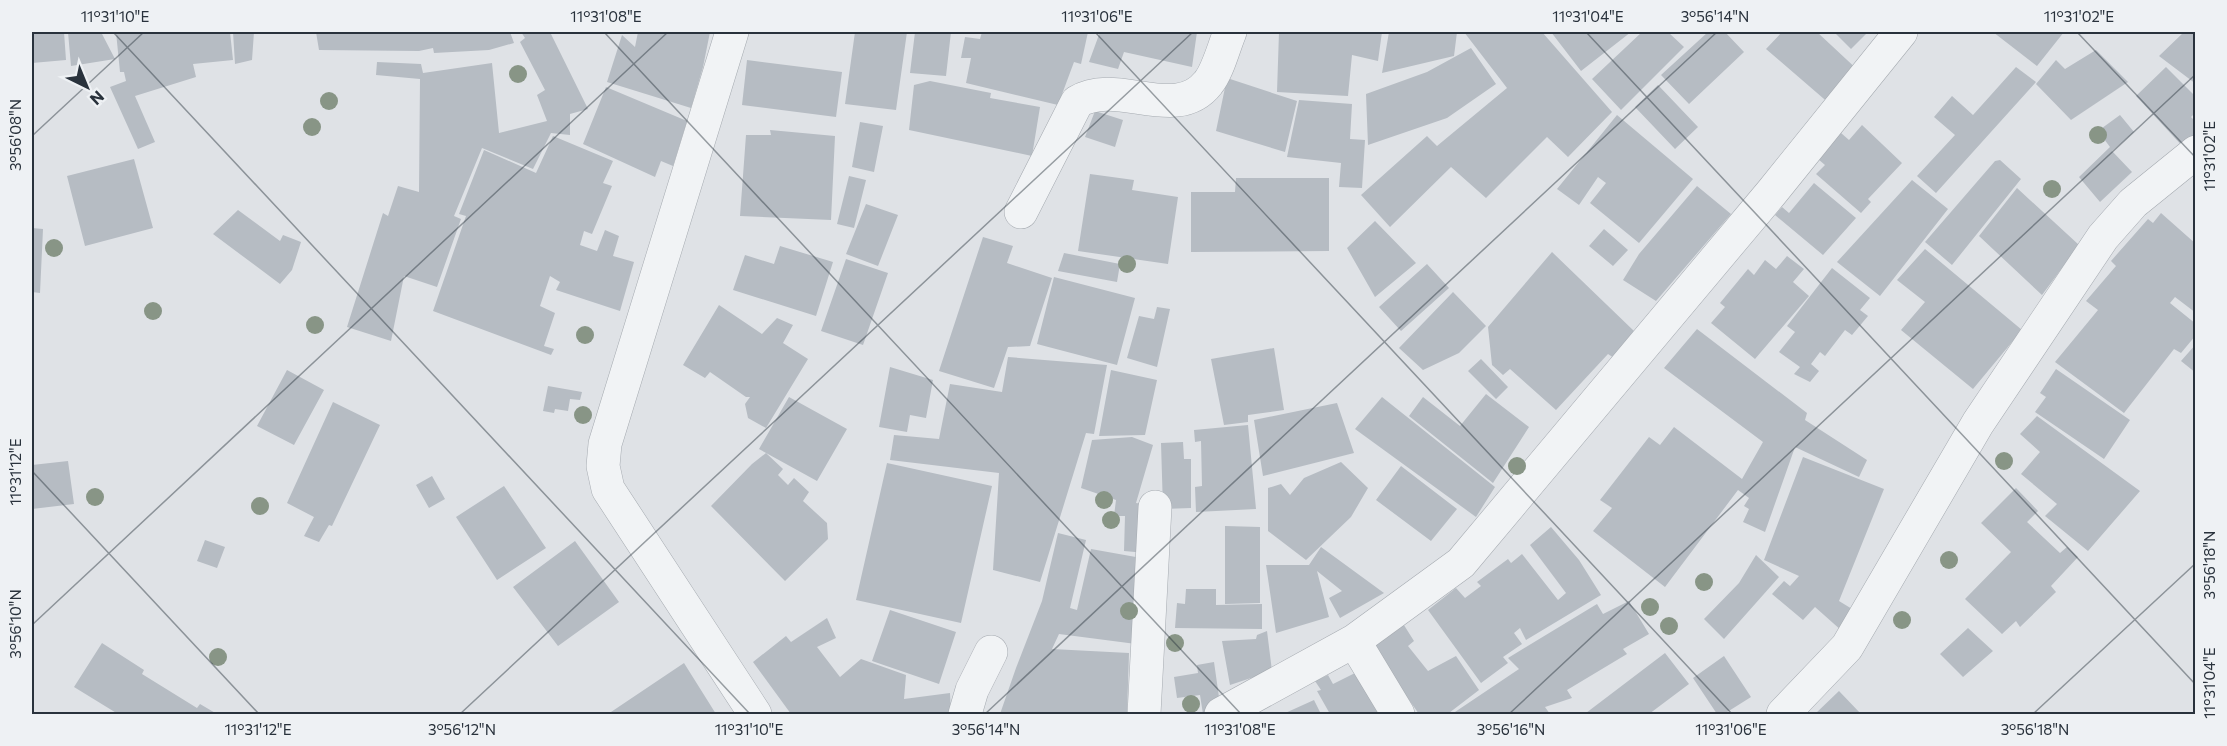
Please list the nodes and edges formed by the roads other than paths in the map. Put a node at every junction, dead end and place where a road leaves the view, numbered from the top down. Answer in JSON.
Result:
{"nodes":[{"id":1,"x":732,"y":32,"type":"edge"},
{"id":2,"x":1230,"y":32,"type":"edge"},
{"id":3,"x":1901,"y":32,"type":"edge"},
{"id":4,"x":2196,"y":152,"type":"edge"},
{"id":5,"x":1022,"y":212,"type":"dead end"},
{"id":6,"x":1155,"y":507,"type":"dead end"},
{"id":7,"x":1354,"y":641,"type":"junction"},
{"id":8,"x":991,"y":652,"type":"dead end"},
{"id":9,"x":755,"y":714,"type":"edge"},
{"id":10,"x":965,"y":714,"type":"edge"},
{"id":11,"x":1144,"y":714,"type":"edge"},
{"id":12,"x":1221,"y":714,"type":"edge"},
{"id":13,"x":1398,"y":714,"type":"edge"},
{"id":14,"x":1783,"y":714,"type":"edge"}],
"edges":[{"from":1,"to":9,"type":"street"},
{"from":2,"to":5,"type":"street"},
{"from":3,"to":7,"type":"street"},
{"from":4,"to":14,"type":"street"},
{"from":6,"to":11,"type":"street"},
{"from":7,"to":12,"type":"street"},
{"from":7,"to":13,"type":"street"},
{"from":8,"to":10,"type":"street"}]}
